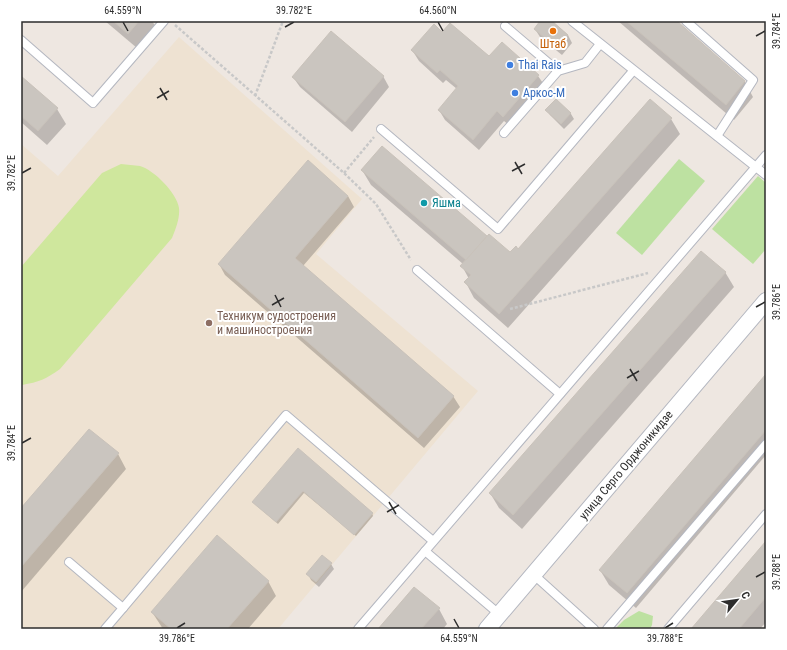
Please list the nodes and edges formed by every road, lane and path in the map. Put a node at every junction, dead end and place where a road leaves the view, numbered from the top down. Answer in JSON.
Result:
{"nodes":[{"id":1,"x":164,"y":21,"type":"edge"},
{"id":2,"x":170,"y":21,"type":"edge"},
{"id":3,"x":283,"y":21,"type":"edge"},
{"id":4,"x":572,"y":21,"type":"edge"},
{"id":5,"x":686,"y":21,"type":"edge"},
{"id":6,"x":505,"y":26,"type":"dead end"},
{"id":7,"x":21,"y":40,"type":"edge"},
{"id":8,"x":600,"y":44,"type":"junction"},
{"id":9,"x":634,"y":71,"type":"junction"},
{"id":10,"x":558,"y":72,"type":"junction"},
{"id":11,"x":255,"y":96,"type":"junction"},
{"id":12,"x":381,"y":129,"type":"joint"},
{"id":13,"x":504,"y":133,"type":"dead end"},
{"id":14,"x":717,"y":136,"type":"junction"},
{"id":15,"x":766,"y":155,"type":"edge"},
{"id":16,"x":756,"y":167,"type":"junction"},
{"id":17,"x":344,"y":173,"type":"junction"},
{"id":18,"x":766,"y":175,"type":"edge"},
{"id":19,"x":670,"y":267,"type":"junction"},
{"id":20,"x":417,"y":270,"type":"joint"},
{"id":21,"x":766,"y":301,"type":"edge"},
{"id":22,"x":510,"y":309,"type":"dead end"},
{"id":23,"x":560,"y":394,"type":"junction"},
{"id":24,"x":766,"y":444,"type":"edge"},
{"id":25,"x":766,"y":514,"type":"edge"},
{"id":26,"x":433,"y":541,"type":"junction"},
{"id":27,"x":425,"y":550,"type":"junction"},
{"id":28,"x":69,"y":562,"type":"dead end"},
{"id":29,"x":533,"y":574,"type":"junction"},
{"id":30,"x":123,"y":608,"type":"junction"},
{"id":31,"x":500,"y":614,"type":"junction"},
{"id":32,"x":105,"y":629,"type":"edge"},
{"id":33,"x":358,"y":629,"type":"edge"},
{"id":34,"x":487,"y":629,"type":"edge"},
{"id":35,"x":594,"y":629,"type":"edge"},
{"id":36,"x":607,"y":629,"type":"edge"},
{"id":37,"x":668,"y":629,"type":"edge"}],
"edges":[{"from":1,"to":7,"type":"lane"},
{"from":2,"to":11,"type":"path"},
{"from":3,"to":11,"type":"path"},
{"from":4,"to":8,"type":"lane"},
{"from":5,"to":14,"type":"lane"},
{"from":6,"to":10,"type":"lane"},
{"from":8,"to":9,"type":"lane"},
{"from":8,"to":10,"type":"lane"},
{"from":9,"to":12,"type":"lane"},
{"from":9,"to":14,"type":"lane"},
{"from":10,"to":13,"type":"lane"},
{"from":11,"to":17,"type":"path"},
{"from":12,"to":17,"type":"path"},
{"from":14,"to":16,"type":"lane"},
{"from":15,"to":16,"type":"lane"},
{"from":16,"to":18,"type":"lane"},
{"from":16,"to":19,"type":"lane"},
{"from":17,"to":20,"type":"path"},
{"from":19,"to":22,"type":"path"},
{"from":19,"to":23,"type":"lane"},
{"from":20,"to":23,"type":"lane"},
{"from":21,"to":29,"type":"street","name":"улица Серго Орджоникидзе"},
{"from":23,"to":26,"type":"lane"},
{"from":24,"to":36,"type":"lane"},
{"from":25,"to":37,"type":"lane"},
{"from":26,"to":27,"type":"lane"},
{"from":26,"to":30,"type":"lane"},
{"from":27,"to":31,"type":"lane"},
{"from":27,"to":33,"type":"lane"},
{"from":28,"to":30,"type":"lane"},
{"from":29,"to":31,"type":"street","name":"улица Серго Орджоникидзе"},
{"from":29,"to":35,"type":"lane"},
{"from":30,"to":32,"type":"lane"},
{"from":31,"to":34,"type":"street","name":"улица Серго Орджоникидзе"}]}
